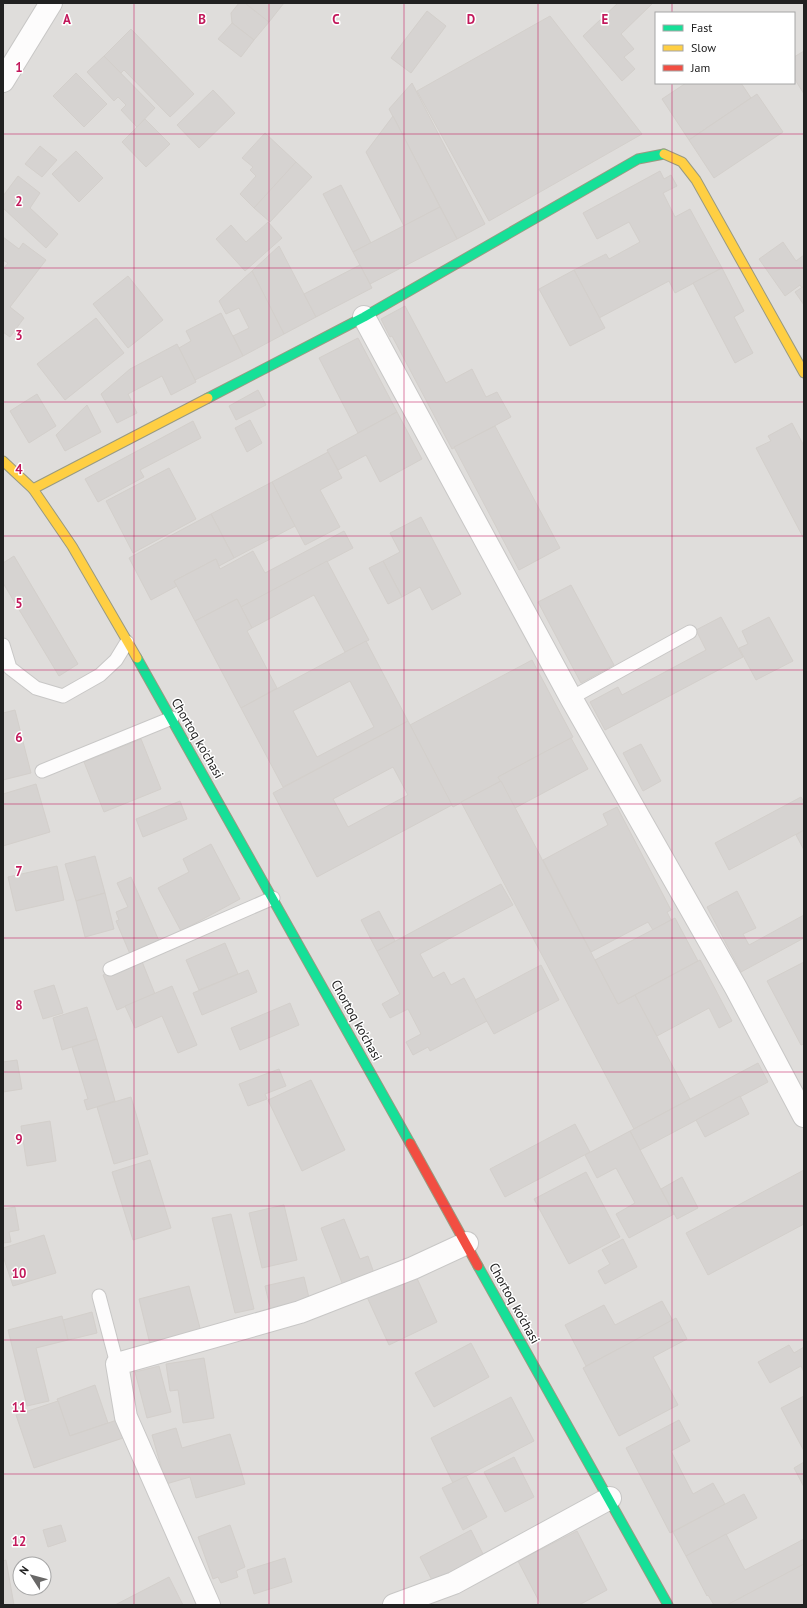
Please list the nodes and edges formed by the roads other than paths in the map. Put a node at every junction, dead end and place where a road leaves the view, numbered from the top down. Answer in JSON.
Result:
{"nodes":[{"id":1,"x":51,"y":3,"type":"edge"},
{"id":2,"x":3,"y":81,"type":"edge"},
{"id":3,"x":364,"y":318,"type":"junction"},
{"id":4,"x":804,"y":373,"type":"edge"},
{"id":5,"x":3,"y":461,"type":"edge"},
{"id":6,"x":33,"y":489,"type":"junction"},
{"id":7,"x":690,"y":632,"type":"dead end"},
{"id":8,"x":127,"y":642,"type":"junction"},
{"id":9,"x":3,"y":645,"type":"edge"},
{"id":10,"x":571,"y":698,"type":"junction"},
{"id":11,"x":172,"y":718,"type":"junction"},
{"id":12,"x":42,"y":771,"type":"dead end"},
{"id":13,"x":273,"y":898,"type":"junction"},
{"id":14,"x":110,"y":969,"type":"dead end"},
{"id":15,"x":804,"y":1116,"type":"edge"},
{"id":16,"x":467,"y":1243,"type":"junction"},
{"id":17,"x":99,"y":1296,"type":"dead end"},
{"id":18,"x":117,"y":1364,"type":"junction"},
{"id":19,"x":610,"y":1498,"type":"junction"},
{"id":20,"x":209,"y":1605,"type":"edge"},
{"id":21,"x":394,"y":1605,"type":"edge"},
{"id":22,"x":668,"y":1605,"type":"edge"}],
"edges":[{"from":1,"to":2,"type":"street"},
{"from":3,"to":4,"type":"street"},
{"from":3,"to":6,"type":"street"},
{"from":3,"to":10,"type":"street"},
{"from":5,"to":6,"type":"street","name":"Chortoq ko'chasi"},
{"from":6,"to":8,"type":"street","name":"Chortoq ko'chasi"},
{"from":7,"to":10,"type":"lane"},
{"from":8,"to":9,"type":"lane"},
{"from":8,"to":11,"type":"street","name":"Chortoq ko'chasi"},
{"from":10,"to":15,"type":"street"},
{"from":11,"to":12,"type":"lane"},
{"from":11,"to":13,"type":"street","name":"Chortoq ko'chasi"},
{"from":13,"to":14,"type":"lane"},
{"from":13,"to":16,"type":"street","name":"Chortoq ko'chasi"},
{"from":16,"to":18,"type":"street"},
{"from":16,"to":19,"type":"street","name":"Chortoq ko'chasi"},
{"from":17,"to":18,"type":"lane"},
{"from":18,"to":20,"type":"street"},
{"from":19,"to":21,"type":"street"},
{"from":19,"to":22,"type":"street","name":"Chortoq ko'chasi"}]}
